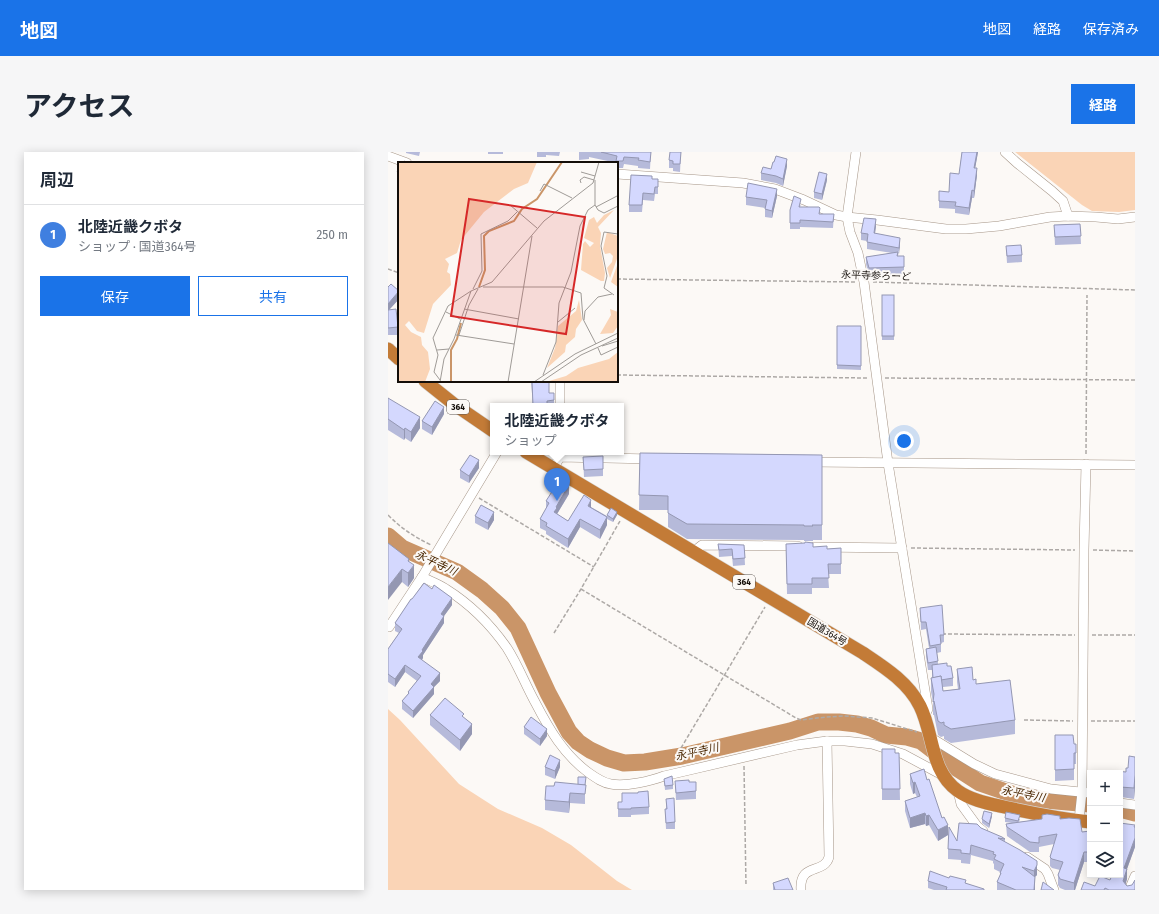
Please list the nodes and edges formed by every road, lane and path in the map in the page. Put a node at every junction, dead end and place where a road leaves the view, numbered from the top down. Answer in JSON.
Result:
{"nodes":[{"id":1,"x":856,"y":152,"type":"edge"},
{"id":2,"x":1006,"y":152,"type":"edge"},
{"id":3,"x":388,"y":156,"type":"edge"},
{"id":4,"x":405,"y":162,"type":"edge"},
{"id":5,"x":618,"y":174,"type":"edge"},
{"id":6,"x":1068,"y":216,"type":"junction"},
{"id":7,"x":847,"y":217,"type":"junction"},
{"id":8,"x":1135,"y":217,"type":"edge"},
{"id":9,"x":388,"y":269,"type":"edge"},
{"id":10,"x":398,"y":273,"type":"edge"},
{"id":11,"x":618,"y":279,"type":"edge"},
{"id":12,"x":864,"y":282,"type":"junction"},
{"id":13,"x":1135,"y":290,"type":"edge"},
{"id":14,"x":1087,"y":295,"type":"dead end"},
{"id":15,"x":388,"y":349,"type":"edge"},
{"id":16,"x":398,"y":358,"type":"edge"},
{"id":17,"x":618,"y":375,"type":"edge"},
{"id":18,"x":876,"y":378,"type":"junction"},
{"id":19,"x":1086,"y":380,"type":"junction"},
{"id":20,"x":1135,"y":380,"type":"edge"},
{"id":21,"x":425,"y":382,"type":"edge"},
{"id":22,"x":560,"y":382,"type":"edge"},
{"id":23,"x":560,"y":403,"type":"edge"},
{"id":24,"x":490,"y":429,"type":"edge"},
{"id":25,"x":495,"y":455,"type":"edge"},
{"id":26,"x":531,"y":455,"type":"edge"},
{"id":27,"x":560,"y":455,"type":"edge"},
{"id":28,"x":581,"y":455,"type":"edge"},
{"id":29,"x":664,"y":459,"type":"edge"},
{"id":30,"x":804,"y":462,"type":"edge"},
{"id":31,"x":888,"y":463,"type":"junction"},
{"id":32,"x":1086,"y":464,"type":"junction"},
{"id":33,"x":1135,"y":465,"type":"edge"},
{"id":34,"x":553,"y":469,"type":"junction"},
{"id":35,"x":472,"y":494,"type":"junction"},
{"id":36,"x":626,"y":512,"type":"junction"},
{"id":37,"x":388,"y":515,"type":"edge"},
{"id":38,"x":902,"y":548,"type":"junction"},
{"id":39,"x":1084,"y":550,"type":"junction"},
{"id":40,"x":437,"y":551,"type":"junction"},
{"id":41,"x":1135,"y":551,"type":"edge"},
{"id":42,"x":693,"y":552,"type":"junction"},
{"id":43,"x":594,"y":567,"type":"junction"},
{"id":44,"x":423,"y":574,"type":"junction"},
{"id":45,"x":582,"y":589,"type":"junction"},
{"id":46,"x":770,"y":598,"type":"junction"},
{"id":47,"x":389,"y":627,"type":"dead end"},
{"id":48,"x":554,"y":633,"type":"dead end"},
{"id":49,"x":940,"y":634,"type":"edge"},
{"id":50,"x":1083,"y":635,"type":"junction"},
{"id":51,"x":1135,"y":635,"type":"edge"},
{"id":52,"x":724,"y":675,"type":"junction"},
{"id":53,"x":924,"y":717,"type":"junction"},
{"id":54,"x":930,"y":736,"type":"junction"},
{"id":55,"x":827,"y":741,"type":"junction"},
{"id":56,"x":681,"y":748,"type":"dead end"},
{"id":57,"x":742,"y":757,"type":"junction"},
{"id":58,"x":942,"y":773,"type":"junction"},
{"id":59,"x":958,"y":791,"type":"junction"},
{"id":60,"x":1085,"y":794,"type":"edge"},
{"id":61,"x":1123,"y":803,"type":"edge"},
{"id":62,"x":1135,"y":805,"type":"edge"},
{"id":63,"x":1083,"y":819,"type":"edge"},
{"id":64,"x":991,"y":835,"type":"edge"},
{"id":65,"x":1018,"y":851,"type":"edge"},
{"id":66,"x":1135,"y":876,"type":"edge"},
{"id":67,"x":746,"y":886,"type":"dead end"},
{"id":68,"x":801,"y":890,"type":"edge"},
{"id":69,"x":1054,"y":890,"type":"edge"},
{"id":70,"x":1129,"y":890,"type":"edge"}],
"edges":[{"from":1,"to":7,"type":"street"},
{"from":2,"to":6,"type":"street"},
{"from":3,"to":4,"type":"street"},
{"from":5,"to":7,"type":"street"},
{"from":6,"to":7,"type":"street"},
{"from":6,"to":8,"type":"street"},
{"from":7,"to":12,"type":"street"},
{"from":9,"to":10,"type":"path"},
{"from":11,"to":12,"type":"path","name":"永平寺参ろーど"},
{"from":12,"to":13,"type":"path","name":"永平寺参ろーど"},
{"from":12,"to":18,"type":"street"},
{"from":14,"to":19,"type":"path"},
{"from":15,"to":16,"type":"highway"},
{"from":17,"to":18,"type":"path"},
{"from":18,"to":19,"type":"path"},
{"from":18,"to":31,"type":"street"},
{"from":19,"to":20,"type":"path"},
{"from":19,"to":32,"type":"path"},
{"from":21,"to":24,"type":"highway","number":"364"},
{"from":22,"to":23,"type":"street"},
{"from":25,"to":35,"type":"street"},
{"from":26,"to":34,"type":"highway","name":"国道364号","number":"364"},
{"from":27,"to":34,"type":"street"},
{"from":28,"to":29,"type":"street"},
{"from":30,"to":31,"type":"street"},
{"from":31,"to":32,"type":"street"},
{"from":31,"to":38,"type":"street"},
{"from":32,"to":33,"type":"street"},
{"from":32,"to":39,"type":"street"},
{"from":34,"to":36,"type":"highway","name":"国道364号","number":"364"},
{"from":35,"to":40,"type":"street"},
{"from":35,"to":43,"type":"path"},
{"from":36,"to":42,"type":"highway","name":"国道364号","number":"364"},
{"from":36,"to":43,"type":"path"},
{"from":37,"to":40,"type":"path"},
{"from":38,"to":39,"type":"path"},
{"from":38,"to":42,"type":"street"},
{"from":38,"to":53,"type":"street"},
{"from":39,"to":41,"type":"path"},
{"from":39,"to":50,"type":"street"},
{"from":40,"to":44,"type":"street"},
{"from":42,"to":46,"type":"highway","name":"国道364号","number":"364"},
{"from":43,"to":45,"type":"path"},
{"from":44,"to":47,"type":"street"},
{"from":44,"to":57,"type":"street"},
{"from":45,"to":48,"type":"path"},
{"from":45,"to":52,"type":"path"},
{"from":46,"to":52,"type":"path"},
{"from":46,"to":53,"type":"highway","name":"国道364号","number":"364"},
{"from":49,"to":50,"type":"path"},
{"from":50,"to":51,"type":"path"},
{"from":50,"to":60,"type":"street"},
{"from":52,"to":54,"type":"path"},
{"from":52,"to":56,"type":"path"},
{"from":53,"to":54,"type":"highway","name":"国道364号","number":"364"},
{"from":54,"to":58,"type":"highway","name":"国道364号","number":"364"},
{"from":54,"to":60,"type":"street"},
{"from":55,"to":57,"type":"street"},
{"from":55,"to":58,"type":"street"},
{"from":55,"to":68,"type":"street"},
{"from":57,"to":67,"type":"path"},
{"from":58,"to":59,"type":"highway","name":"国道364号","number":"364"},
{"from":59,"to":63,"type":"highway","name":"国道364号","number":"364"},
{"from":59,"to":64,"type":"street"},
{"from":60,"to":63,"type":"street"},
{"from":61,"to":62,"type":"street"},
{"from":65,"to":69,"type":"street"},
{"from":66,"to":70,"type":"street"}]}
